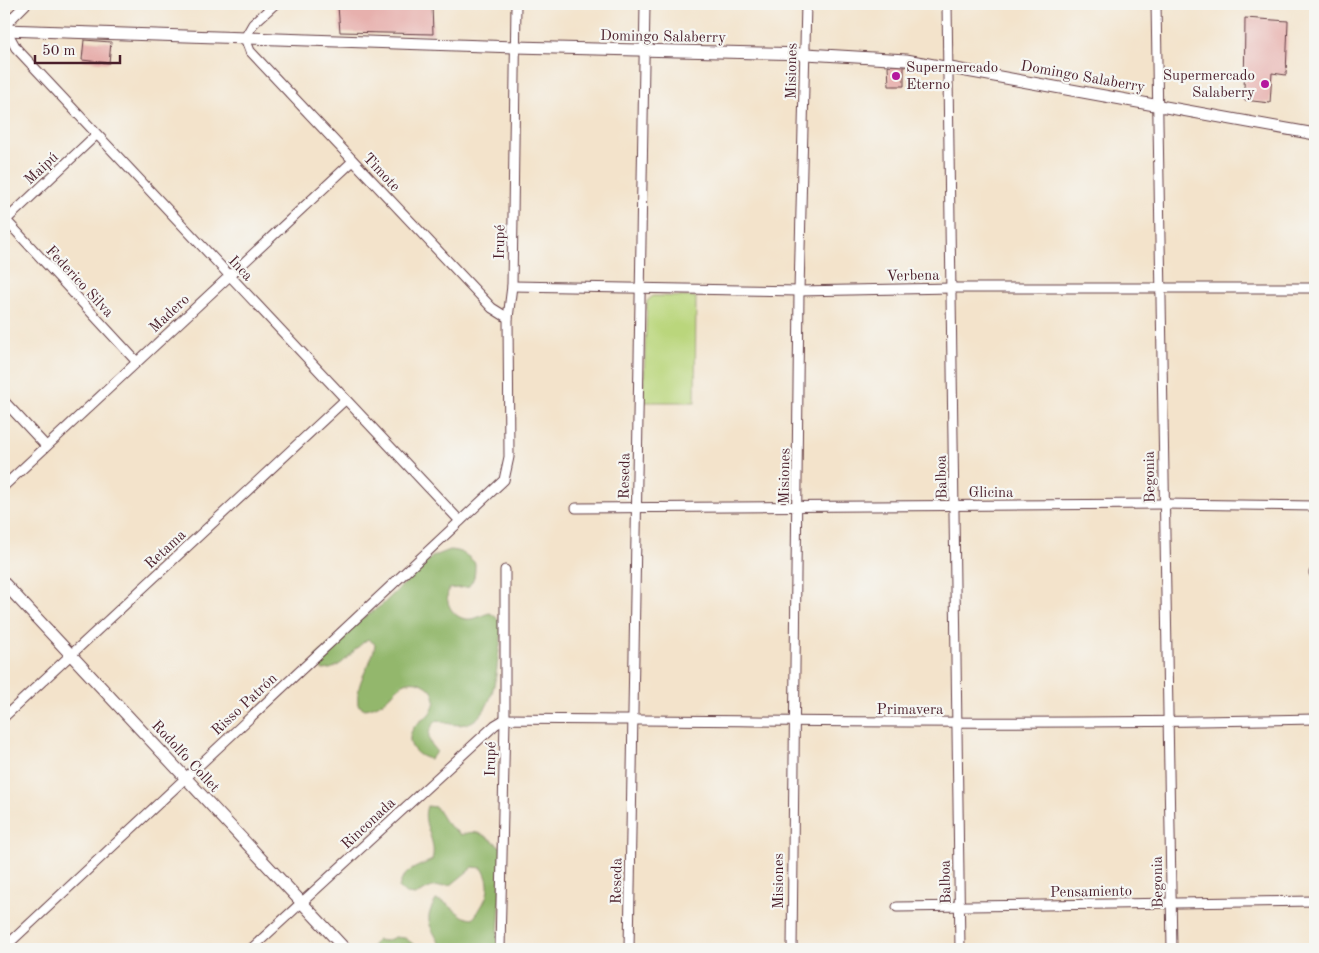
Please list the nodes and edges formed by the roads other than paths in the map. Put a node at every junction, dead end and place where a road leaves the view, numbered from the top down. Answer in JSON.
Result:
{"nodes":[{"id":1,"x":26,"y":4,"type":"edge"},
{"id":2,"x":275,"y":4,"type":"edge"},
{"id":3,"x":516,"y":4,"type":"edge"},
{"id":4,"x":645,"y":4,"type":"edge"},
{"id":5,"x":806,"y":4,"type":"edge"},
{"id":6,"x":947,"y":4,"type":"edge"},
{"id":7,"x":1156,"y":4,"type":"edge"},
{"id":8,"x":5,"y":30,"type":"edge"},
{"id":9,"x":245,"y":38,"type":"junction"},
{"id":10,"x":515,"y":47,"type":"junction"},
{"id":11,"x":644,"y":51,"type":"junction"},
{"id":12,"x":806,"y":54,"type":"junction"},
{"id":13,"x":946,"y":66,"type":"junction"},
{"id":14,"x":1157,"y":105,"type":"junction"},
{"id":15,"x":1315,"y":134,"type":"edge"},
{"id":16,"x":96,"y":135,"type":"junction"},
{"id":17,"x":353,"y":161,"type":"junction"},
{"id":18,"x":4,"y":220,"type":"edge"},
{"id":19,"x":229,"y":276,"type":"junction"},
{"id":20,"x":512,"y":286,"type":"junction"},
{"id":21,"x":952,"y":288,"type":"junction"},
{"id":22,"x":1160,"y":288,"type":"junction"},
{"id":23,"x":1315,"y":288,"type":"edge"},
{"id":24,"x":640,"y":289,"type":"junction"},
{"id":25,"x":799,"y":291,"type":"junction"},
{"id":26,"x":508,"y":318,"type":"junction"},
{"id":27,"x":137,"y":362,"type":"junction"},
{"id":28,"x":345,"y":400,"type":"junction"},
{"id":29,"x":4,"y":401,"type":"edge"},
{"id":30,"x":46,"y":446,"type":"junction"},
{"id":31,"x":504,"y":480,"type":"joint"},
{"id":32,"x":4,"y":486,"type":"edge"},
{"id":33,"x":1163,"y":504,"type":"junction"},
{"id":34,"x":955,"y":506,"type":"junction"},
{"id":35,"x":1315,"y":506,"type":"edge"},
{"id":36,"x":637,"y":507,"type":"junction"},
{"id":37,"x":797,"y":507,"type":"junction"},
{"id":38,"x":576,"y":508,"type":"dead end"},
{"id":39,"x":460,"y":521,"type":"junction"},
{"id":40,"x":505,"y":570,"type":"dead end"},
{"id":41,"x":4,"y":583,"type":"edge"},
{"id":42,"x":71,"y":654,"type":"junction"},
{"id":43,"x":4,"y":717,"type":"edge"},
{"id":44,"x":1315,"y":719,"type":"edge"},
{"id":45,"x":505,"y":720,"type":"junction"},
{"id":46,"x":633,"y":720,"type":"junction"},
{"id":47,"x":793,"y":722,"type":"junction"},
{"id":48,"x":957,"y":722,"type":"junction"},
{"id":49,"x":1167,"y":722,"type":"junction"},
{"id":50,"x":186,"y":779,"type":"junction"},
{"id":51,"x":1315,"y":901,"type":"edge"},
{"id":52,"x":302,"y":903,"type":"junction"},
{"id":53,"x":1171,"y":904,"type":"junction"},
{"id":54,"x":959,"y":906,"type":"junction"},
{"id":55,"x":897,"y":907,"type":"dead end"},
{"id":56,"x":4,"y":948,"type":"edge"},
{"id":57,"x":251,"y":949,"type":"edge"},
{"id":58,"x":345,"y":949,"type":"edge"},
{"id":59,"x":500,"y":949,"type":"edge"},
{"id":60,"x":629,"y":949,"type":"edge"},
{"id":61,"x":792,"y":949,"type":"edge"},
{"id":62,"x":960,"y":949,"type":"edge"},
{"id":63,"x":1172,"y":949,"type":"edge"}],
"edges":[{"from":1,"to":8,"type":"street"},
{"from":2,"to":9,"type":"street"},
{"from":3,"to":10,"type":"street","name":"Irupé"},
{"from":4,"to":11,"type":"street","name":"Reseda"},
{"from":5,"to":12,"type":"street","name":"Misiones"},
{"from":6,"to":13,"type":"street","name":"Balboa"},
{"from":7,"to":14,"type":"street","name":"Begonia"},
{"from":8,"to":9,"type":"street","name":"Domingo Salaberry"},
{"from":8,"to":16,"type":"street","name":"Inca"},
{"from":9,"to":10,"type":"street","name":"Domingo Salaberry"},
{"from":9,"to":17,"type":"street","name":"Timote"},
{"from":10,"to":11,"type":"street","name":"Domingo Salaberry"},
{"from":10,"to":20,"type":"street","name":"Irupé"},
{"from":11,"to":12,"type":"street","name":"Domingo Salaberry"},
{"from":11,"to":24,"type":"street","name":"Reseda"},
{"from":12,"to":13,"type":"street","name":"Domingo Salaberry"},
{"from":12,"to":25,"type":"street","name":"Misiones"},
{"from":13,"to":14,"type":"street","name":"Domingo Salaberry"},
{"from":13,"to":21,"type":"street","name":"Balboa"},
{"from":14,"to":15,"type":"street","name":"Domingo Salaberry"},
{"from":14,"to":22,"type":"street","name":"Begonia"},
{"from":16,"to":18,"type":"street","name":"Maipú"},
{"from":16,"to":19,"type":"street","name":"Inca"},
{"from":17,"to":19,"type":"street","name":"Madero"},
{"from":17,"to":26,"type":"street","name":"Timote"},
{"from":18,"to":27,"type":"street","name":"Federico Silva"},
{"from":19,"to":27,"type":"street","name":"Madero"},
{"from":19,"to":28,"type":"street","name":"Inca"},
{"from":20,"to":24,"type":"street","name":"Verbena"},
{"from":20,"to":26,"type":"street","name":"Irupé"},
{"from":21,"to":22,"type":"street","name":"Verbena"},
{"from":21,"to":25,"type":"street","name":"Verbena"},
{"from":21,"to":34,"type":"street","name":"Balboa"},
{"from":22,"to":23,"type":"street","name":"Verbena"},
{"from":22,"to":33,"type":"street","name":"Begonia"},
{"from":24,"to":25,"type":"street","name":"Verbena"},
{"from":24,"to":36,"type":"street","name":"Reseda"},
{"from":25,"to":37,"type":"street","name":"Misiones"},
{"from":26,"to":31,"type":"street","name":"Irupé"},
{"from":27,"to":30,"type":"street","name":"Madero"},
{"from":28,"to":39,"type":"street","name":"Inca"},
{"from":28,"to":42,"type":"street","name":"Retama"},
{"from":29,"to":30,"type":"street"},
{"from":30,"to":32,"type":"street","name":"Madero"},
{"from":31,"to":39,"type":"street","name":"Risso Patrón"},
{"from":33,"to":34,"type":"street","name":"Glicina"},
{"from":33,"to":35,"type":"street","name":"Glicina"},
{"from":33,"to":49,"type":"street","name":"Begonia"},
{"from":34,"to":37,"type":"street","name":"Glicina"},
{"from":34,"to":48,"type":"street","name":"Balboa"},
{"from":36,"to":37,"type":"street","name":"Glicina"},
{"from":36,"to":38,"type":"street","name":"Glicina"},
{"from":36,"to":46,"type":"street","name":"Reseda"},
{"from":37,"to":47,"type":"street","name":"Misiones"},
{"from":39,"to":50,"type":"street","name":"Risso Patrón"},
{"from":40,"to":45,"type":"street","name":"Irupé"},
{"from":41,"to":42,"type":"street","name":"Rodolfo Collet"},
{"from":42,"to":43,"type":"street","name":"Retama"},
{"from":42,"to":50,"type":"street","name":"Rodolfo Collet"},
{"from":44,"to":49,"type":"street","name":"Primavera"},
{"from":45,"to":46,"type":"street","name":"Primavera"},
{"from":45,"to":52,"type":"street","name":"Rinconada"},
{"from":45,"to":59,"type":"street","name":"Irupé"},
{"from":46,"to":47,"type":"street","name":"Primavera"},
{"from":46,"to":60,"type":"street","name":"Reseda"},
{"from":47,"to":48,"type":"street","name":"Primavera"},
{"from":47,"to":61,"type":"street","name":"Misiones"},
{"from":48,"to":49,"type":"street","name":"Primavera"},
{"from":48,"to":54,"type":"street","name":"Balboa"},
{"from":49,"to":53,"type":"street","name":"Begonia"},
{"from":50,"to":52,"type":"street","name":"Rodolfo Collet"},
{"from":50,"to":56,"type":"street","name":"Risso Patrón"},
{"from":51,"to":53,"type":"street","name":"Pensamiento"},
{"from":52,"to":57,"type":"street","name":"Rinconada"},
{"from":52,"to":58,"type":"street","name":"Rodolfo Collet"},
{"from":53,"to":54,"type":"street","name":"Pensamiento"},
{"from":53,"to":63,"type":"street","name":"Begonia"},
{"from":54,"to":55,"type":"street","name":"Pensamiento"},
{"from":54,"to":62,"type":"street","name":"Balboa"}]}
